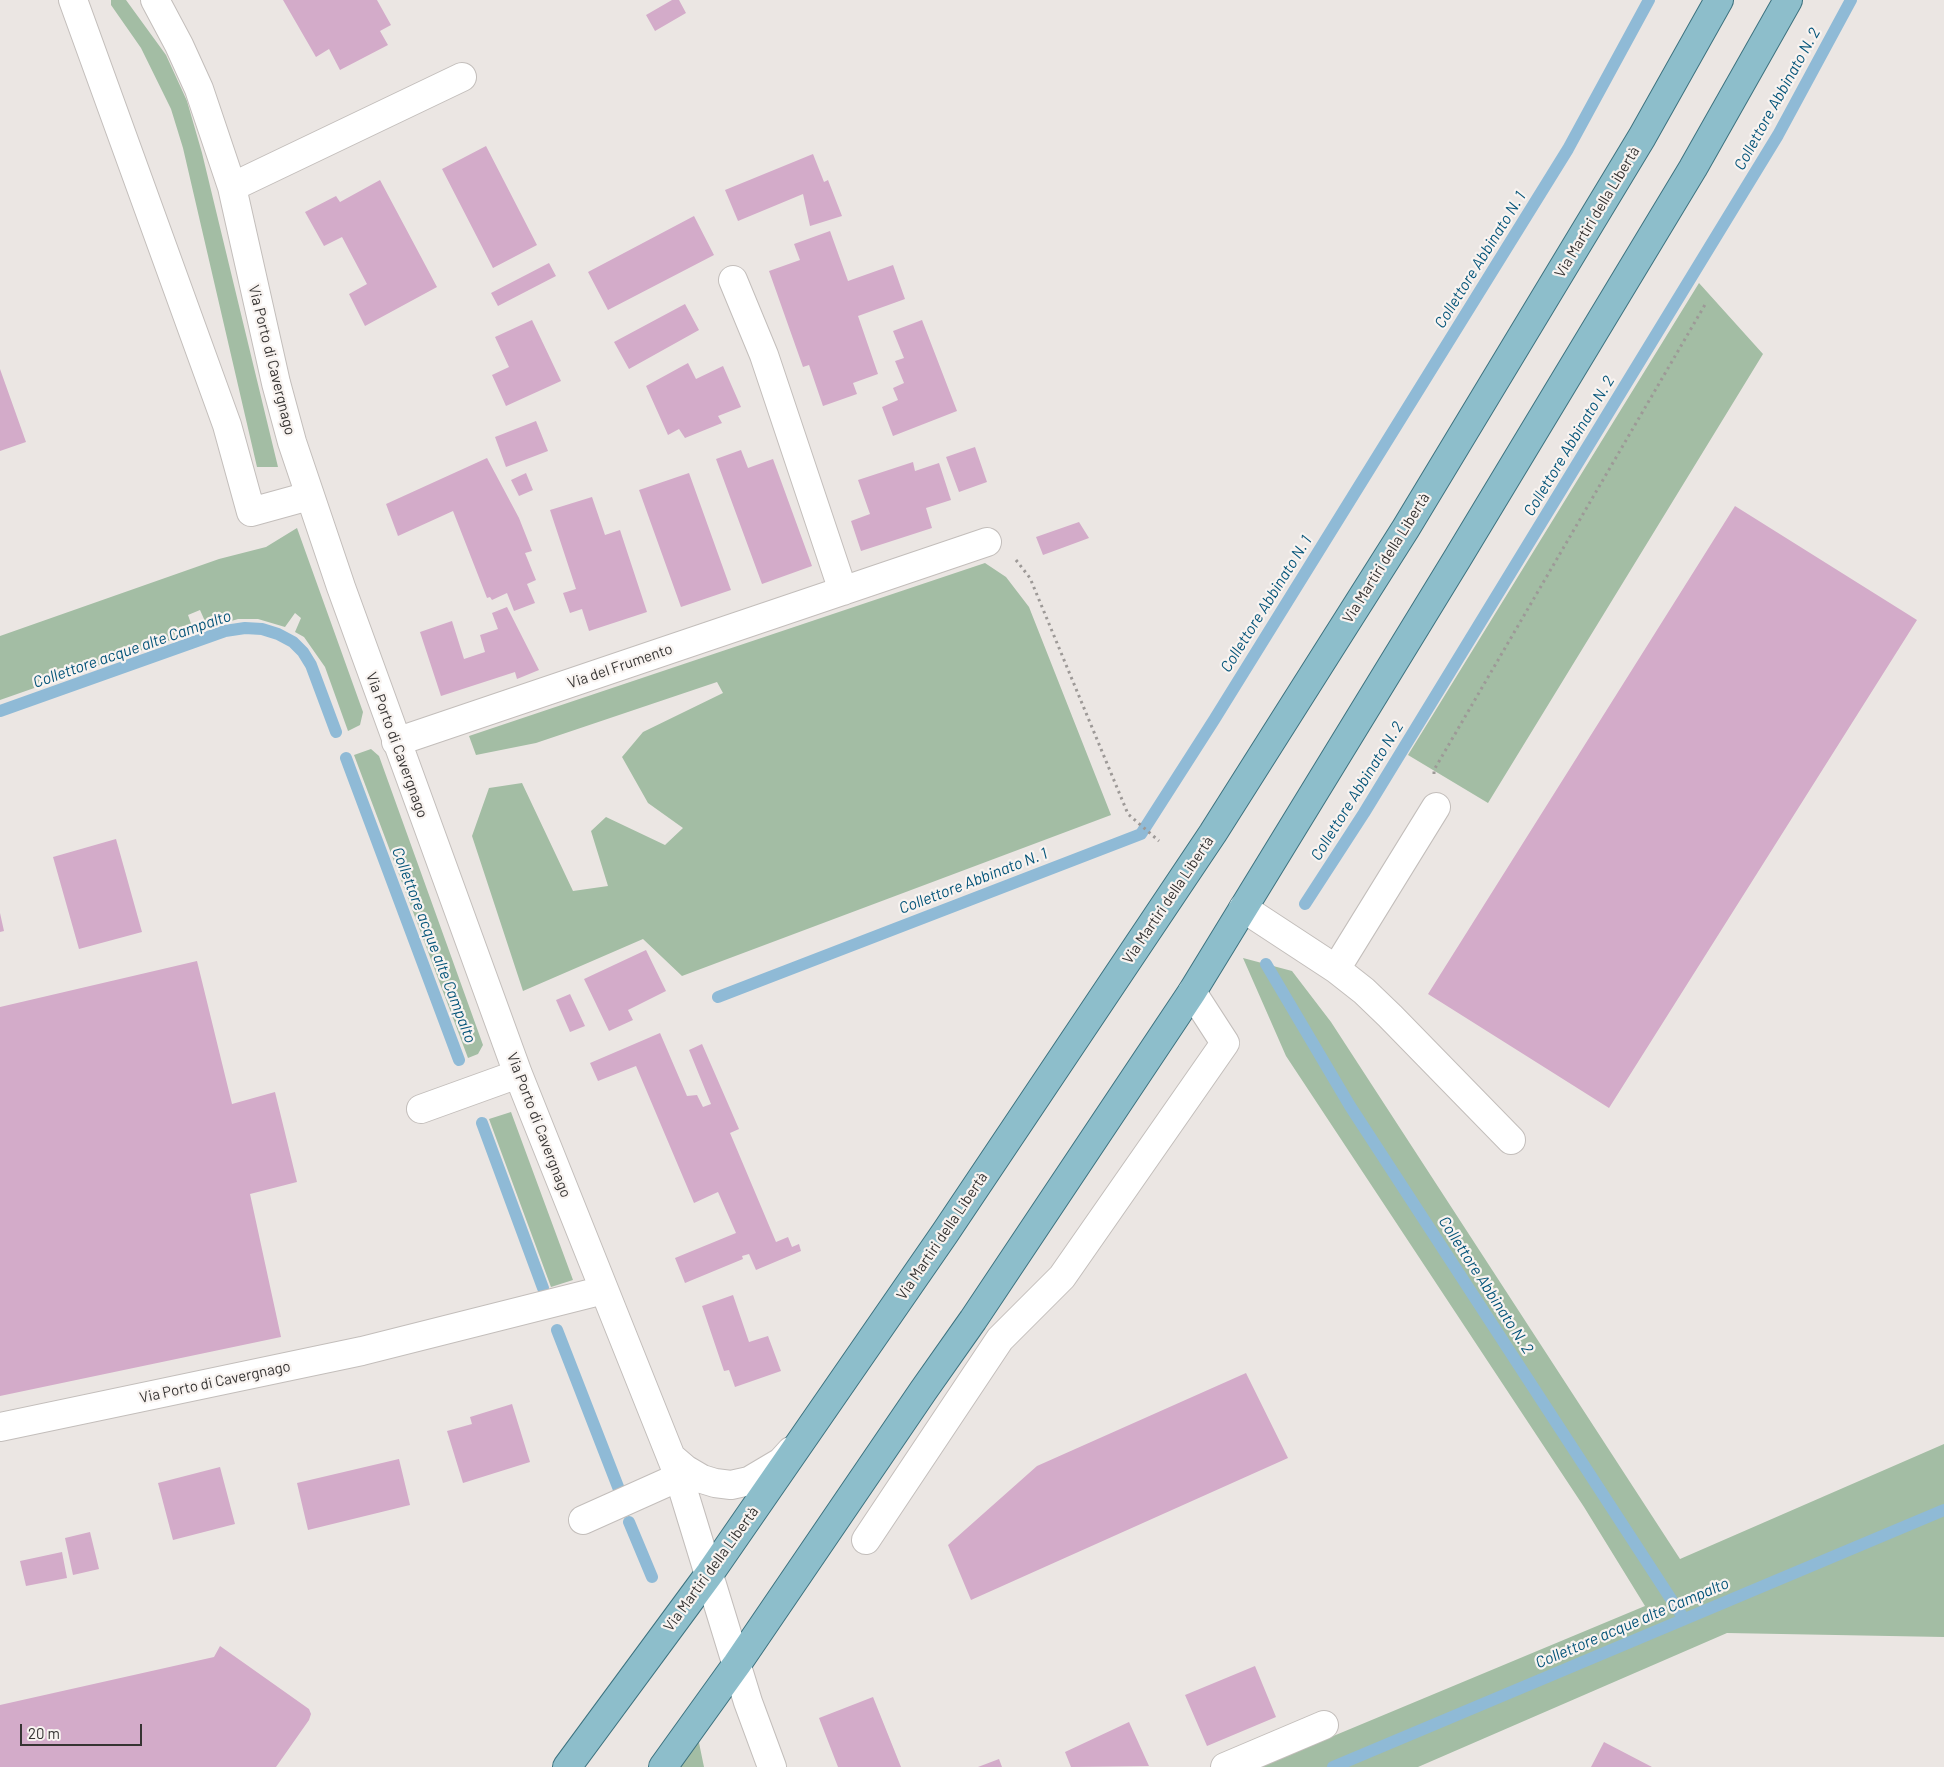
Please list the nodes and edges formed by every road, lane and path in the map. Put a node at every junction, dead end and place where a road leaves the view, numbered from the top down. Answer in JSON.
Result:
{"nodes":[{"id":1,"x":73,"y":0,"type":"edge"},
{"id":2,"x":155,"y":0,"type":"edge"},
{"id":3,"x":1719,"y":0,"type":"edge"},
{"id":4,"x":1788,"y":0,"type":"edge"},
{"id":5,"x":462,"y":77,"type":"dead end"},
{"id":6,"x":232,"y":187,"type":"junction"},
{"id":7,"x":733,"y":280,"type":"dead end"},
{"id":8,"x":1706,"y":303,"type":"dead end"},
{"id":9,"x":309,"y":496,"type":"junction"},
{"id":10,"x":987,"y":542,"type":"joint"},
{"id":11,"x":843,"y":591,"type":"junction"},
{"id":12,"x":396,"y":742,"type":"junction"},
{"id":13,"x":1436,"y":807,"type":"joint"},
{"id":14,"x":1159,"y":840,"type":"dead end"},
{"id":15,"x":1243,"y":908,"type":"junction"},
{"id":16,"x":1336,"y":969,"type":"junction"},
{"id":17,"x":1192,"y":992,"type":"junction"},
{"id":18,"x":518,"y":1074,"type":"junction"},
{"id":19,"x":421,"y":1109,"type":"dead end"},
{"id":20,"x":1510,"y":1140,"type":"dead end"},
{"id":21,"x":604,"y":1290,"type":"junction"},
{"id":22,"x":973,"y":1320,"type":"junction"},
{"id":23,"x":1000,"y":1339,"type":"junction"},
{"id":24,"x":0,"y":1427,"type":"edge"},
{"id":25,"x":810,"y":1429,"type":"junction"},
{"id":26,"x":675,"y":1467,"type":"junction"},
{"id":27,"x":583,"y":1520,"type":"dead end"},
{"id":28,"x":866,"y":1540,"type":"dead end"},
{"id":29,"x":710,"y":1573,"type":"junction"},
{"id":30,"x":737,"y":1664,"type":"junction"},
{"id":31,"x":1324,"y":1725,"type":"dead end"},
{"id":32,"x":567,"y":1767,"type":"edge"},
{"id":33,"x":663,"y":1767,"type":"edge"},
{"id":34,"x":772,"y":1767,"type":"edge"},
{"id":35,"x":1225,"y":1767,"type":"edge"}],
"edges":[{"from":1,"to":9,"type":"street"},
{"from":2,"to":6,"type":"street","name":"Via Porto di Cavergnago"},
{"from":3,"to":25,"type":"main road","name":"Via Martiri della Libertà"},
{"from":4,"to":15,"type":"main road"},
{"from":5,"to":6,"type":"street"},
{"from":6,"to":9,"type":"street","name":"Via Porto di Cavergnago"},
{"from":7,"to":11,"type":"street"},
{"from":8,"to":13,"type":"path"},
{"from":9,"to":12,"type":"street","name":"Via Porto di Cavergnago"},
{"from":10,"to":11,"type":"street","name":"Via del Frumento"},
{"from":10,"to":14,"type":"path"},
{"from":11,"to":12,"type":"street","name":"Via del Frumento"},
{"from":12,"to":18,"type":"street","name":"Via Porto di Cavergnago"},
{"from":13,"to":16,"type":"street"},
{"from":15,"to":16,"type":"street"},
{"from":15,"to":17,"type":"main road"},
{"from":16,"to":20,"type":"street"},
{"from":17,"to":22,"type":"main road"},
{"from":17,"to":23,"type":"street"},
{"from":18,"to":19,"type":"street"},
{"from":18,"to":21,"type":"street","name":"Via Porto di Cavergnago"},
{"from":21,"to":24,"type":"street","name":"Via Porto di Cavergnago"},
{"from":21,"to":26,"type":"street","name":"Via Porto di Cavergnago"},
{"from":22,"to":23,"type":"street"},
{"from":22,"to":30,"type":"main road"},
{"from":23,"to":28,"type":"street"},
{"from":25,"to":26,"type":"street"},
{"from":25,"to":29,"type":"main road","name":"Via Martiri della Libertà"},
{"from":26,"to":27,"type":"street"},
{"from":26,"to":29,"type":"street","name":"Via Porto di Cavergnago"},
{"from":29,"to":30,"type":"street","name":"Via Porto di Cavergnago"},
{"from":29,"to":32,"type":"main road","name":"Via Martiri della Libertà"},
{"from":30,"to":33,"type":"main road"},
{"from":30,"to":34,"type":"street","name":"Via Porto di Cavergnago"},
{"from":31,"to":35,"type":"street"}]}
